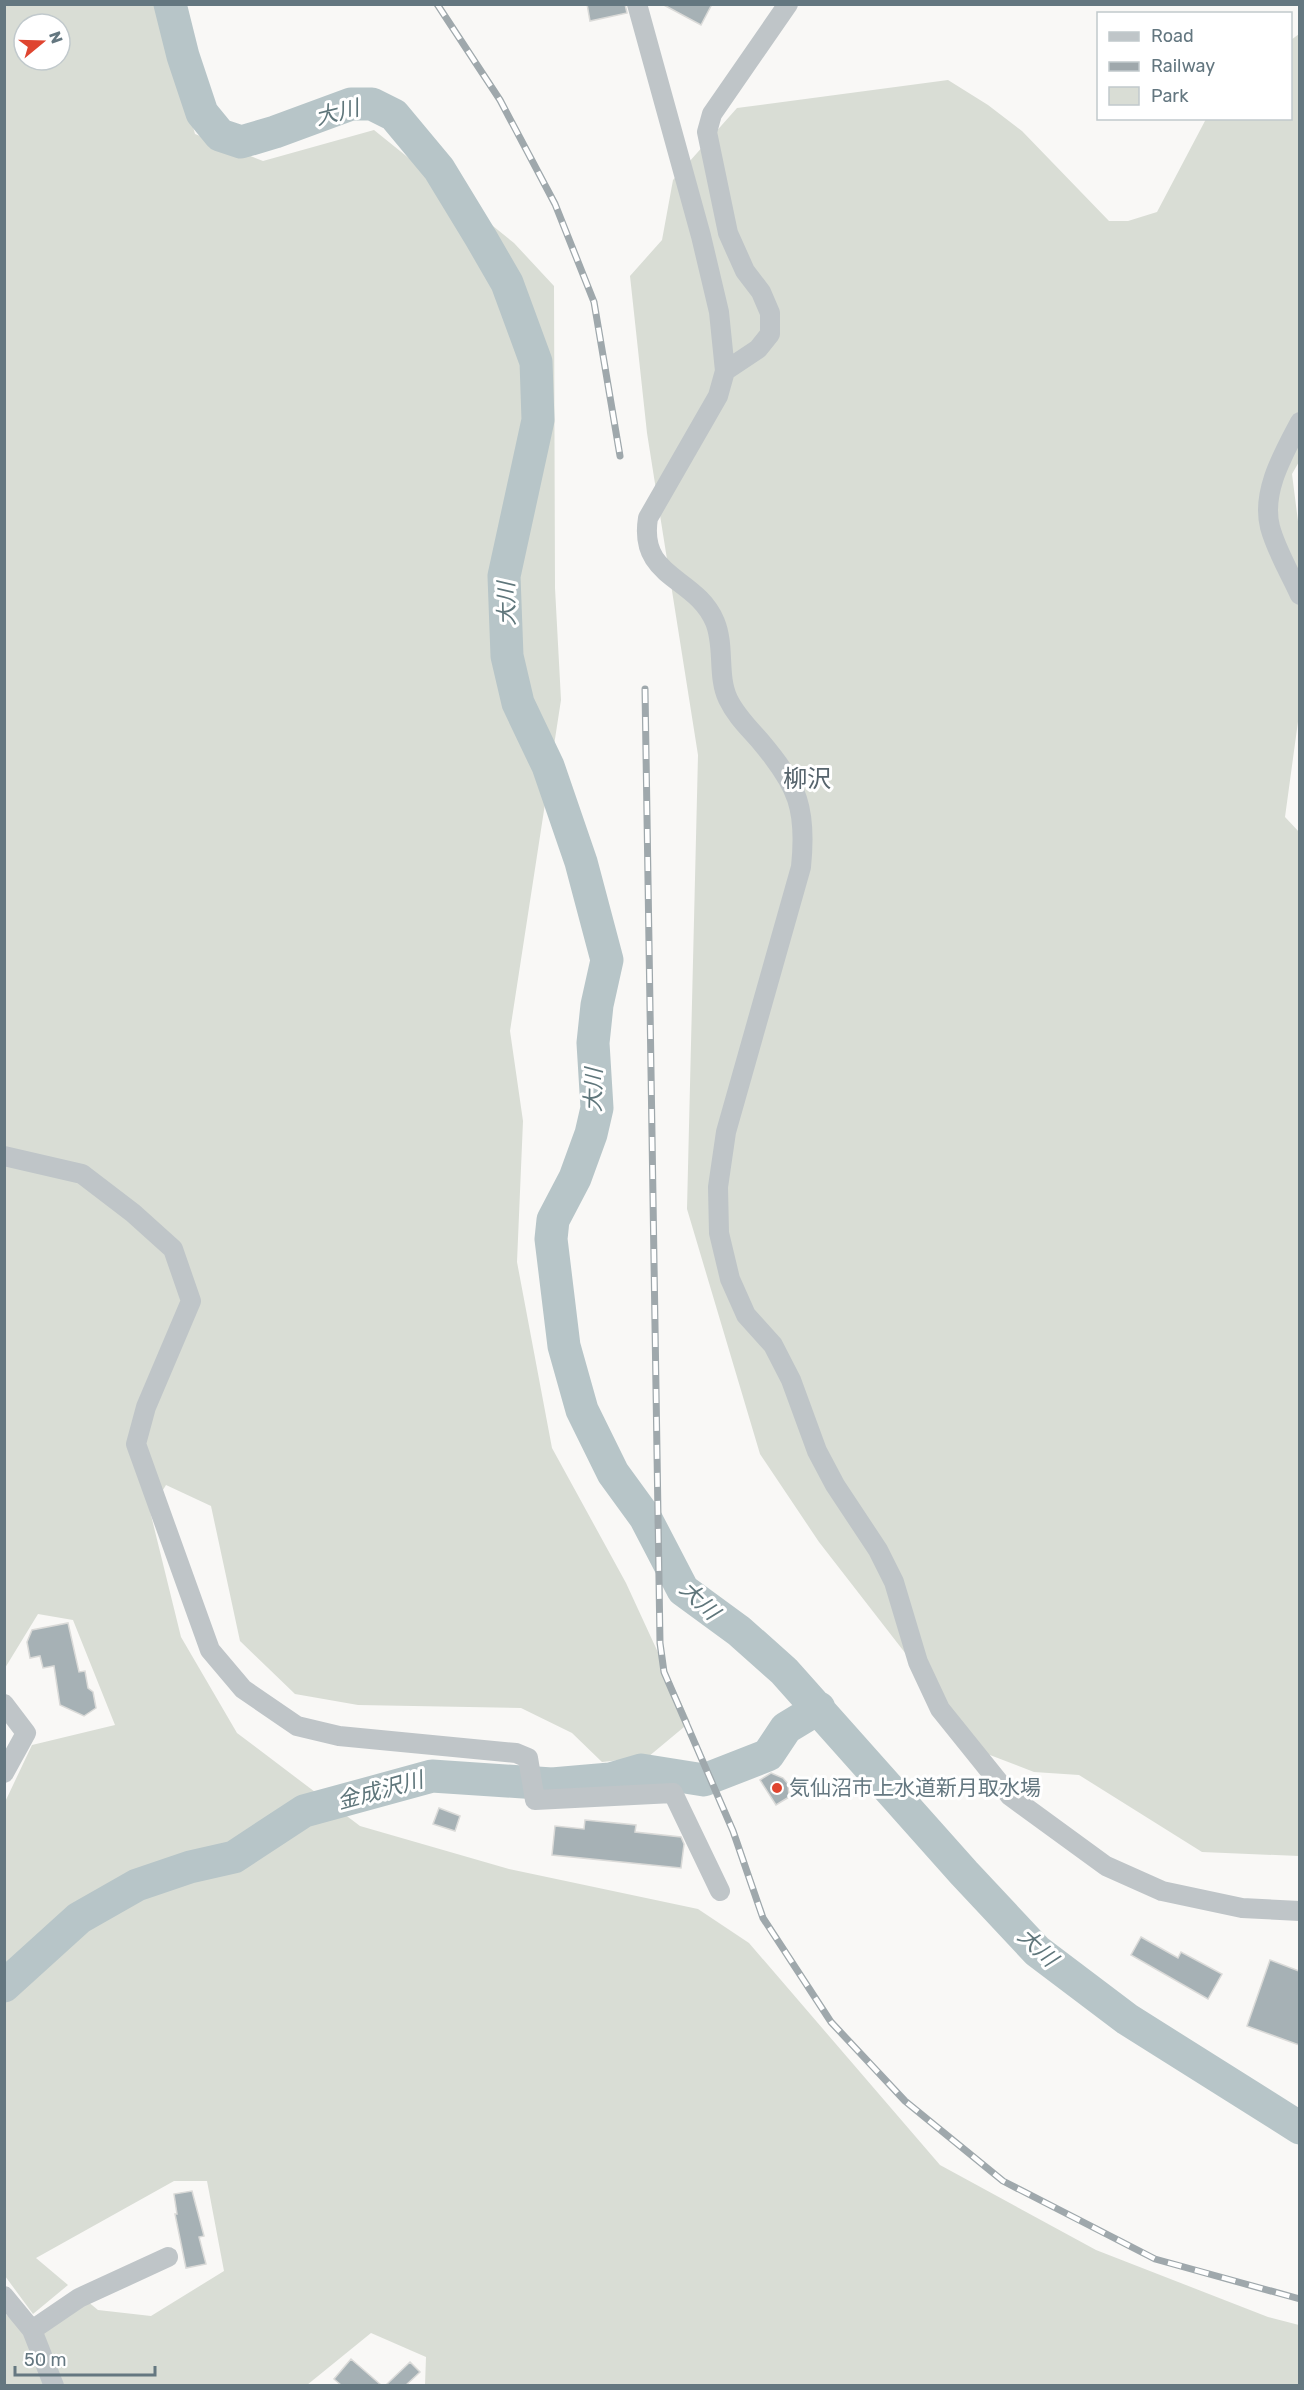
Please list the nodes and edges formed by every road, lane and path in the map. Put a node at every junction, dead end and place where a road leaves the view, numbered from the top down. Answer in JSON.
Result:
{"nodes":[{"id":1,"x":636,"y":4,"type":"edge"},
{"id":2,"x":788,"y":4,"type":"edge"},
{"id":3,"x":725,"y":371,"type":"junction"},
{"id":4,"x":1299,"y":422,"type":"edge"},
{"id":5,"x":1299,"y":595,"type":"edge"},
{"id":6,"x":4,"y":1156,"type":"edge"},
{"id":7,"x":4,"y":1704,"type":"edge"},
{"id":8,"x":4,"y":1773,"type":"edge"},
{"id":9,"x":720,"y":1891,"type":"dead end"},
{"id":10,"x":1299,"y":1911,"type":"edge"},
{"id":11,"x":168,"y":2258,"type":"dead end"},
{"id":12,"x":4,"y":2296,"type":"edge"},
{"id":13,"x":32,"y":2330,"type":"junction"},
{"id":14,"x":54,"y":2385,"type":"edge"}],
"edges":[{"from":1,"to":3,"type":"street"},
{"from":2,"to":3,"type":"street"},
{"from":3,"to":10,"type":"street"},
{"from":4,"to":5,"type":"street"},
{"from":6,"to":9,"type":"street"},
{"from":7,"to":8,"type":"street"},
{"from":11,"to":13,"type":"street"},
{"from":12,"to":13,"type":"street"},
{"from":13,"to":14,"type":"street"}]}
